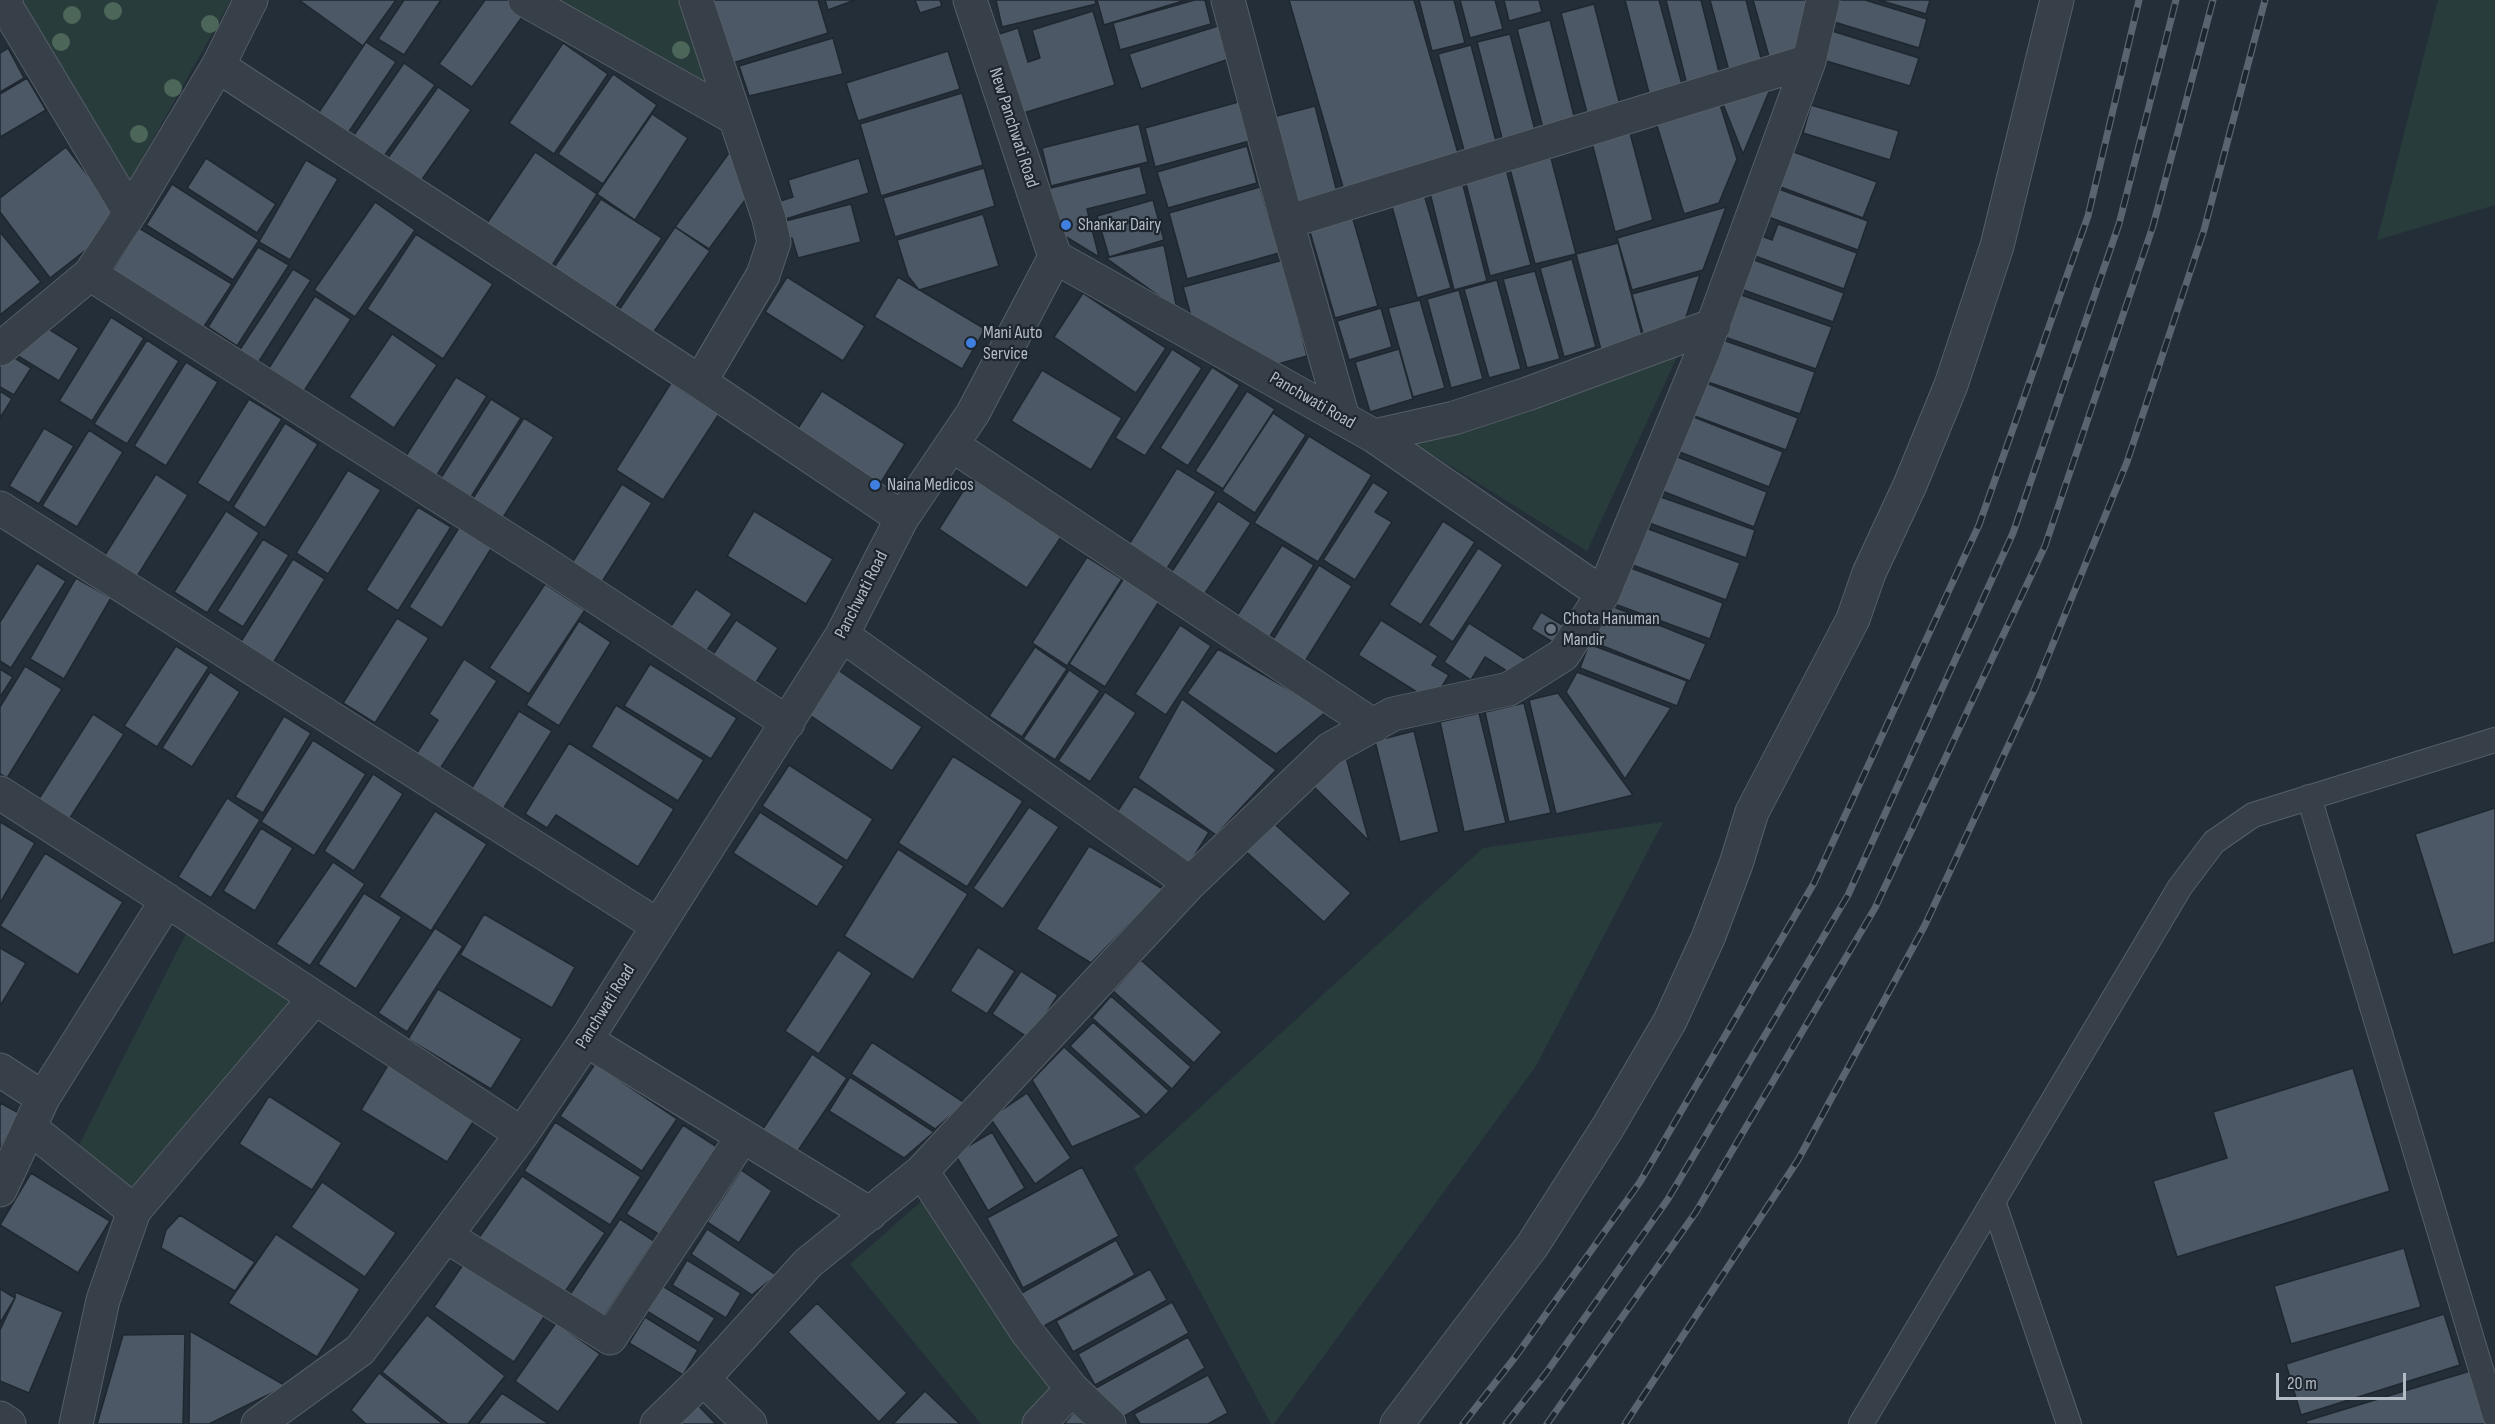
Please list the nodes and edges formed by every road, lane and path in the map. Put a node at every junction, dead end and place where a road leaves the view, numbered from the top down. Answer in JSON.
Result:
{"nodes":[{"id":1,"x":6,"y":0,"type":"edge"},
{"id":2,"x":251,"y":0,"type":"edge"},
{"id":3,"x":525,"y":0,"type":"edge"},
{"id":4,"x":696,"y":0,"type":"edge"},
{"id":5,"x":970,"y":0,"type":"edge"},
{"id":6,"x":1228,"y":0,"type":"edge"},
{"id":7,"x":1823,"y":0,"type":"edge"},
{"id":8,"x":2057,"y":0,"type":"edge"},
{"id":9,"x":1809,"y":61,"type":"junction"},
{"id":10,"x":218,"y":66,"type":"junction"},
{"id":11,"x":735,"y":118,"type":"junction"},
{"id":12,"x":130,"y":213,"type":"junction"},
{"id":13,"x":1287,"y":222,"type":"junction"},
{"id":14,"x":1055,"y":257,"type":"junction"},
{"id":15,"x":90,"y":274,"type":"junction"},
{"id":16,"x":1713,"y":326,"type":"junction"},
{"id":17,"x":0,"y":349,"type":"edge"},
{"id":18,"x":700,"y":382,"type":"junction"},
{"id":19,"x":1343,"y":418,"type":"junction"},
{"id":20,"x":1374,"y":436,"type":"junction"},
{"id":21,"x":952,"y":445,"type":"junction"},
{"id":22,"x":0,"y":507,"type":"edge"},
{"id":23,"x":902,"y":518,"type":"junction"},
{"id":24,"x":1603,"y":594,"type":"junction"},
{"id":25,"x":842,"y":635,"type":"junction"},
{"id":26,"x":788,"y":723,"type":"junction"},
{"id":27,"x":1374,"y":726,"type":"junction"},
{"id":28,"x":2495,"y":740,"type":"edge"},
{"id":29,"x":0,"y":794,"type":"edge"},
{"id":30,"x":2309,"y":797,"type":"junction"},
{"id":31,"x":1190,"y":883,"type":"junction"},
{"id":32,"x":167,"y":900,"type":"junction"},
{"id":33,"x":657,"y":925,"type":"junction"},
{"id":34,"x":314,"y":999,"type":"junction"},
{"id":35,"x":586,"y":1040,"type":"junction"},
{"id":36,"x":0,"y":1070,"type":"edge"},
{"id":37,"x":43,"y":1098,"type":"junction"},
{"id":38,"x":29,"y":1127,"type":"junction"},
{"id":39,"x":522,"y":1134,"type":"junction"},
{"id":40,"x":743,"y":1136,"type":"junction"},
{"id":41,"x":922,"y":1171,"type":"junction"},
{"id":42,"x":0,"y":1190,"type":"edge"},
{"id":43,"x":1993,"y":1201,"type":"junction"},
{"id":44,"x":134,"y":1211,"type":"junction"},
{"id":45,"x":870,"y":1214,"type":"junction"},
{"id":46,"x":446,"y":1236,"type":"junction"},
{"id":47,"x":703,"y":1379,"type":"junction"},
{"id":48,"x":1072,"y":1389,"type":"junction"},
{"id":49,"x":2495,"y":1416,"type":"edge"},
{"id":50,"x":0,"y":1418,"type":"edge"},
{"id":51,"x":9,"y":1424,"type":"edge"},
{"id":52,"x":76,"y":1424,"type":"edge"},
{"id":53,"x":258,"y":1424,"type":"edge"},
{"id":54,"x":657,"y":1424,"type":"edge"},
{"id":55,"x":750,"y":1424,"type":"edge"},
{"id":56,"x":1040,"y":1424,"type":"edge"},
{"id":57,"x":1108,"y":1424,"type":"edge"},
{"id":58,"x":1397,"y":1424,"type":"edge"},
{"id":59,"x":1861,"y":1424,"type":"edge"},
{"id":60,"x":2069,"y":1424,"type":"edge"}],
"edges":[{"from":1,"to":12,"type":"street"},
{"from":2,"to":10,"type":"street"},
{"from":3,"to":11,"type":"street"},
{"from":4,"to":11,"type":"street"},
{"from":5,"to":14,"type":"street","name":"New Panchwati Road"},
{"from":6,"to":13,"type":"street"},
{"from":7,"to":9,"type":"street"},
{"from":8,"to":58,"type":"street"},
{"from":9,"to":13,"type":"street"},
{"from":9,"to":16,"type":"street"},
{"from":10,"to":12,"type":"street"},
{"from":10,"to":18,"type":"street"},
{"from":11,"to":18,"type":"street"},
{"from":12,"to":15,"type":"street"},
{"from":13,"to":19,"type":"street"},
{"from":14,"to":19,"type":"street","name":"Panchwati Road"},
{"from":14,"to":21,"type":"street","name":"Panchwati Road"},
{"from":15,"to":17,"type":"street"},
{"from":15,"to":26,"type":"street"},
{"from":16,"to":20,"type":"street"},
{"from":16,"to":24,"type":"street"},
{"from":18,"to":23,"type":"street"},
{"from":19,"to":20,"type":"street","name":"Panchwati Road"},
{"from":20,"to":24,"type":"street","name":"Panchwati Road"},
{"from":21,"to":23,"type":"street","name":"Panchwati Road"},
{"from":21,"to":27,"type":"street"},
{"from":22,"to":33,"type":"street"},
{"from":23,"to":25,"type":"street","name":"Panchwati Road"},
{"from":24,"to":27,"type":"street"},
{"from":25,"to":26,"type":"street","name":"Panchwati Road"},
{"from":25,"to":31,"type":"street"},
{"from":26,"to":33,"type":"street","name":"Panchwati Road"},
{"from":27,"to":31,"type":"street"},
{"from":28,"to":30,"type":"lane"},
{"from":29,"to":32,"type":"street"},
{"from":30,"to":43,"type":"lane"},
{"from":30,"to":49,"type":"lane"},
{"from":31,"to":41,"type":"street"},
{"from":32,"to":34,"type":"street"},
{"from":32,"to":37,"type":"street"},
{"from":33,"to":35,"type":"street","name":"Panchwati Road"},
{"from":34,"to":39,"type":"street"},
{"from":34,"to":44,"type":"street"},
{"from":35,"to":39,"type":"street","name":"Panchwati Road"},
{"from":35,"to":40,"type":"street"},
{"from":36,"to":37,"type":"street"},
{"from":37,"to":38,"type":"street"},
{"from":38,"to":42,"type":"street"},
{"from":38,"to":44,"type":"street"},
{"from":39,"to":46,"type":"street","name":"Panchwati Road"},
{"from":40,"to":45,"type":"street"},
{"from":40,"to":46,"type":"street"},
{"from":41,"to":45,"type":"street"},
{"from":41,"to":48,"type":"street"},
{"from":43,"to":59,"type":"lane"},
{"from":43,"to":60,"type":"lane"},
{"from":44,"to":52,"type":"street"},
{"from":45,"to":47,"type":"street"},
{"from":46,"to":53,"type":"street","name":"Panchwati Road"},
{"from":47,"to":54,"type":"street"},
{"from":47,"to":55,"type":"street"},
{"from":48,"to":56,"type":"street"},
{"from":48,"to":57,"type":"street"},
{"from":50,"to":51,"type":"street"}]}
